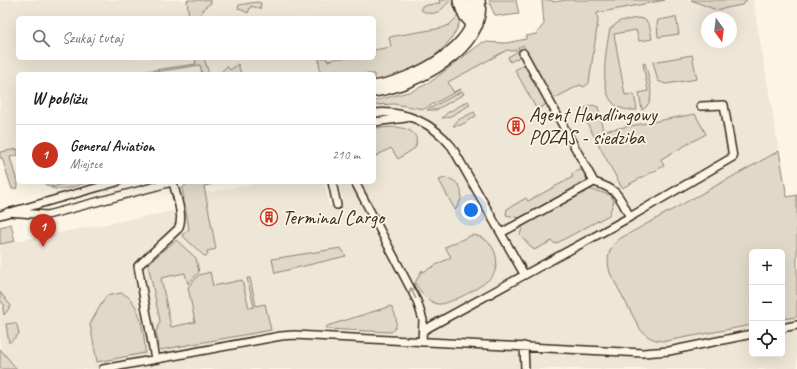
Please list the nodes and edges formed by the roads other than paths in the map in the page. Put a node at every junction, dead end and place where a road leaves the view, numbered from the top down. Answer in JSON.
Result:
{"nodes":[{"id":1,"x":461,"y":0,"type":"edge"},
{"id":2,"x":477,"y":0,"type":"edge"},
{"id":3,"x":475,"y":24,"type":"junction"},
{"id":4,"x":523,"y":53,"type":"dead end"},
{"id":5,"x":376,"y":89,"type":"edge"},
{"id":6,"x":701,"y":106,"type":"dead end"},
{"id":7,"x":376,"y":113,"type":"edge"},
{"id":8,"x":410,"y":117,"type":"junction"},
{"id":9,"x":376,"y":122,"type":"edge"},
{"id":10,"x":594,"y":182,"type":"junction"},
{"id":11,"x":110,"y":184,"type":"edge"},
{"id":12,"x":165,"y":184,"type":"edge"},
{"id":13,"x":174,"y":184,"type":"edge"},
{"id":14,"x":332,"y":184,"type":"edge"},
{"id":15,"x":356,"y":184,"type":"edge"},
{"id":16,"x":337,"y":205,"type":"dead end"},
{"id":17,"x":8,"y":212,"type":"junction"},
{"id":18,"x":0,"y":214,"type":"edge"},
{"id":19,"x":630,"y":217,"type":"junction"},
{"id":20,"x":501,"y":233,"type":"junction"},
{"id":21,"x":524,"y":274,"type":"junction"},
{"id":22,"x":797,"y":325,"type":"edge"},
{"id":23,"x":785,"y":327,"type":"edge"},
{"id":24,"x":424,"y":330,"type":"junction"},
{"id":25,"x":749,"y":335,"type":"edge"},
{"id":26,"x":422,"y":342,"type":"junction"},
{"id":27,"x":524,"y":346,"type":"junction"},
{"id":28,"x":154,"y":359,"type":"junction"},
{"id":29,"x":103,"y":369,"type":"edge"},
{"id":30,"x":525,"y":369,"type":"edge"}],
"edges":[{"from":1,"to":3,"type":"street"},
{"from":2,"to":3,"type":"street"},
{"from":3,"to":5,"type":"street"},
{"from":4,"to":10,"type":"lane"},
{"from":6,"to":19,"type":"lane"},
{"from":7,"to":8,"type":"lane"},
{"from":8,"to":9,"type":"lane"},
{"from":8,"to":20,"type":"lane"},
{"from":10,"to":19,"type":"lane"},
{"from":10,"to":20,"type":"lane"},
{"from":11,"to":17,"type":"lane"},
{"from":12,"to":17,"type":"lane"},
{"from":13,"to":28,"type":"lane"},
{"from":14,"to":16,"type":"lane"},
{"from":24,"to":15,"type":"lane","one_way":true},
{"from":17,"to":18,"type":"lane"},
{"from":19,"to":21,"type":"lane"},
{"from":20,"to":21,"type":"lane"},
{"from":21,"to":24,"type":"lane"},
{"from":22,"to":23,"type":"lane"},
{"from":24,"to":26,"type":"lane"},
{"from":25,"to":27,"type":"lane"},
{"from":26,"to":27,"type":"lane"},
{"from":26,"to":28,"type":"lane"},
{"from":27,"to":30,"type":"lane"},
{"from":28,"to":29,"type":"lane"}]}
